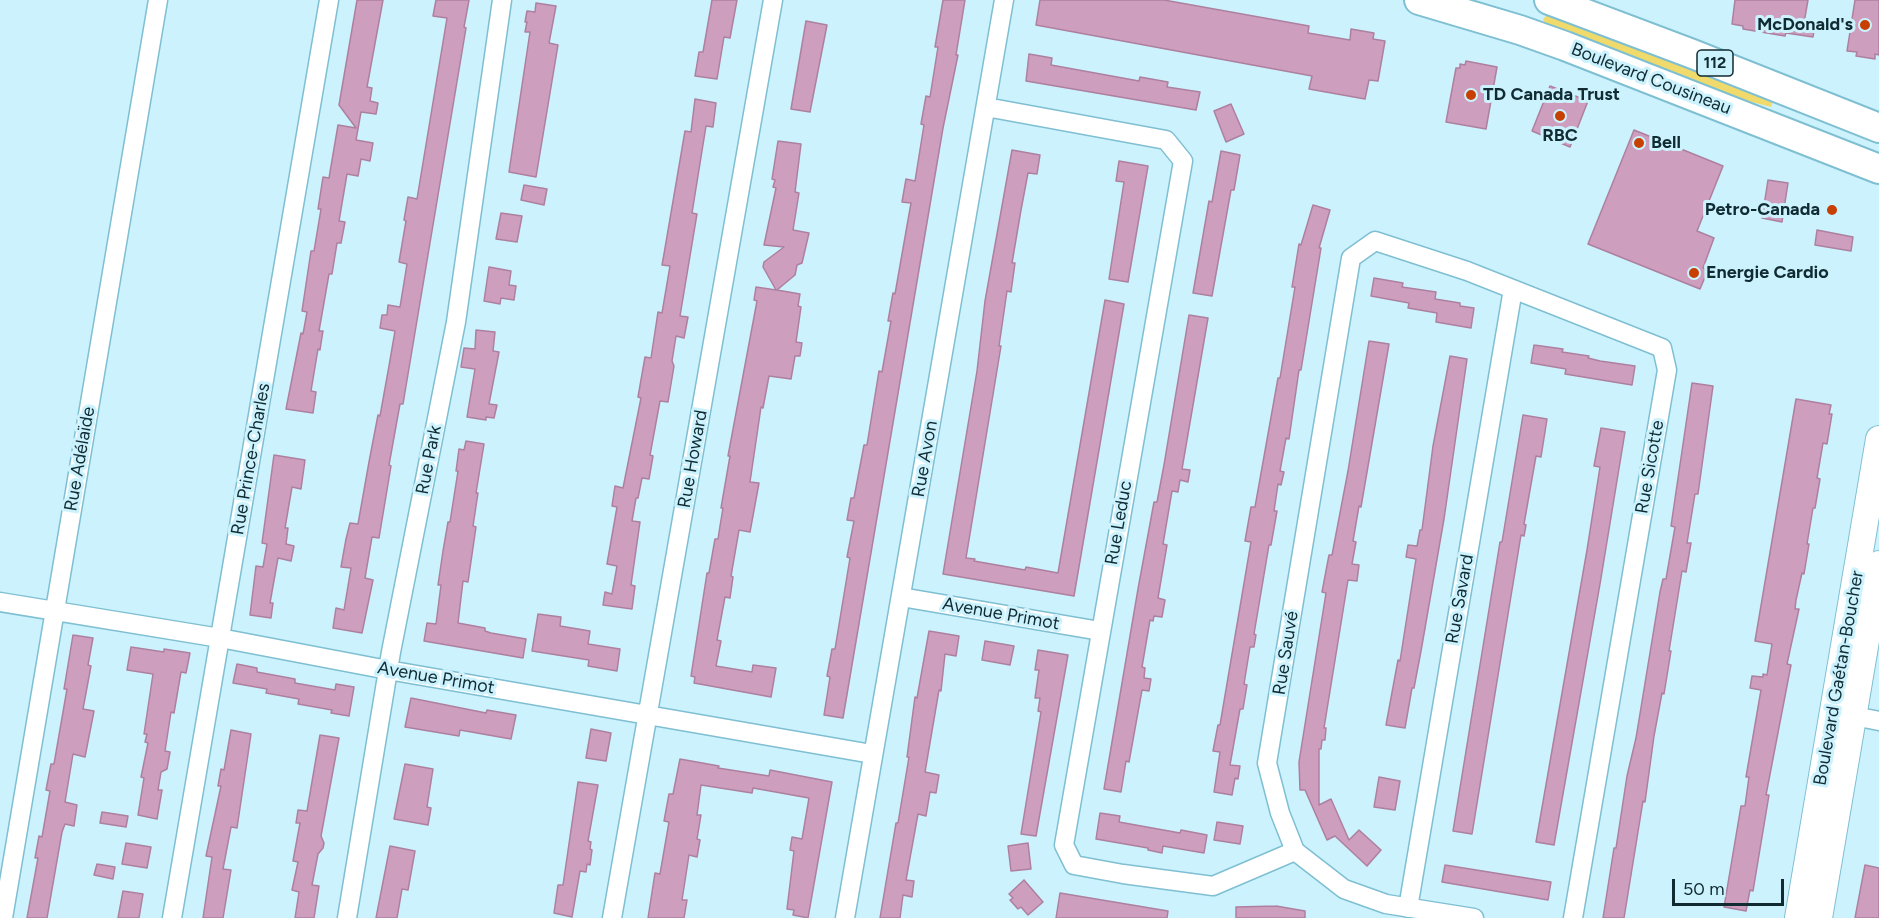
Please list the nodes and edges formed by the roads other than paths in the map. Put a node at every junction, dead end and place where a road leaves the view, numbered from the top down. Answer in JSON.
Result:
{"nodes":[{"id":1,"x":158,"y":0,"type":"edge"},
{"id":2,"x":328,"y":0,"type":"edge"},
{"id":3,"x":502,"y":0,"type":"edge"},
{"id":4,"x":773,"y":0,"type":"edge"},
{"id":5,"x":1004,"y":0,"type":"edge"},
{"id":6,"x":1419,"y":0,"type":"edge"},
{"id":7,"x":1550,"y":0,"type":"edge"},
{"id":8,"x":986,"y":108,"type":"junction"},
{"id":9,"x":1879,"y":129,"type":"edge"},
{"id":10,"x":1879,"y":169,"type":"edge"},
{"id":11,"x":1351,"y":258,"type":"joint"},
{"id":12,"x":1513,"y":289,"type":"junction"},
{"id":13,"x":1879,"y":439,"type":"edge"},
{"id":14,"x":1879,"y":564,"type":"edge"},
{"id":15,"x":901,"y":597,"type":"junction"},
{"id":16,"x":0,"y":602,"type":"edge"},
{"id":17,"x":54,"y":611,"type":"junction"},
{"id":18,"x":1100,"y":631,"type":"junction"},
{"id":19,"x":220,"y":638,"type":"junction"},
{"id":20,"x":388,"y":670,"type":"junction"},
{"id":21,"x":648,"y":714,"type":"junction"},
{"id":22,"x":1854,"y":716,"type":"junction"},
{"id":23,"x":1879,"y":721,"type":"edge"},
{"id":24,"x":872,"y":754,"type":"junction"},
{"id":25,"x":1295,"y":851,"type":"junction"},
{"id":26,"x":1408,"y":908,"type":"junction"},
{"id":27,"x":3,"y":918,"type":"edge"},
{"id":28,"x":172,"y":918,"type":"edge"},
{"id":29,"x":347,"y":918,"type":"edge"},
{"id":30,"x":612,"y":918,"type":"edge"},
{"id":31,"x":845,"y":918,"type":"edge"},
{"id":32,"x":1474,"y":918,"type":"edge"},
{"id":33,"x":1573,"y":918,"type":"edge"},
{"id":34,"x":1798,"y":918,"type":"edge"},
{"id":35,"x":1820,"y":918,"type":"edge"}],
"edges":[{"from":1,"to":17,"type":"street","name":"Rue Adélaïde"},
{"from":2,"to":19,"type":"street","name":"Rue Prince-Charles"},
{"from":3,"to":20,"type":"street","name":"Rue Park"},
{"from":4,"to":21,"type":"street","name":"Rue Howard"},
{"from":5,"to":8,"type":"street","name":"Rue Avon"},
{"from":6,"to":10,"type":"main road","name":"Boulevard Cousineau","number":"112"},
{"from":7,"to":9,"type":"main road","name":"Boulevard Cousineau","number":"112"},
{"from":8,"to":15,"type":"street","name":"Rue Avon"},
{"from":8,"to":18,"type":"street","name":"Rue Leduc"},
{"from":11,"to":12,"type":"street","name":"Rue Sicotte"},
{"from":11,"to":25,"type":"street","name":"Rue Sauvé"},
{"from":12,"to":26,"type":"street","name":"Rue Savard"},
{"from":12,"to":33,"type":"street","name":"Rue Sicotte"},
{"from":13,"to":34,"type":"main road","name":"Boulevard Gaétan-Boucher"},
{"from":14,"to":22,"type":"main road","name":"Boulevard Gaétan-Boucher"},
{"from":15,"to":18,"type":"street","name":"Avenue Primot"},
{"from":15,"to":24,"type":"street","name":"Rue Avon"},
{"from":16,"to":17,"type":"street","name":"Avenue Primot"},
{"from":17,"to":19,"type":"street","name":"Avenue Primot"},
{"from":17,"to":27,"type":"street","name":"Rue Adélaïde"},
{"from":18,"to":25,"type":"street","name":"Rue Leduc"},
{"from":19,"to":20,"type":"street","name":"Avenue Primot"},
{"from":19,"to":28,"type":"street","name":"Rue Prince-Charles"},
{"from":20,"to":21,"type":"street","name":"Avenue Primot"},
{"from":20,"to":29,"type":"street","name":"Rue Park"},
{"from":21,"to":24,"type":"street","name":"Avenue Primot"},
{"from":21,"to":30,"type":"street","name":"Rue Howard"},
{"from":22,"to":23,"type":"street"},
{"from":22,"to":35,"type":"main road","name":"Boulevard Gaétan-Boucher"},
{"from":24,"to":31,"type":"street","name":"Rue Avon"},
{"from":25,"to":26,"type":"street"},
{"from":26,"to":32,"type":"street"}]}
